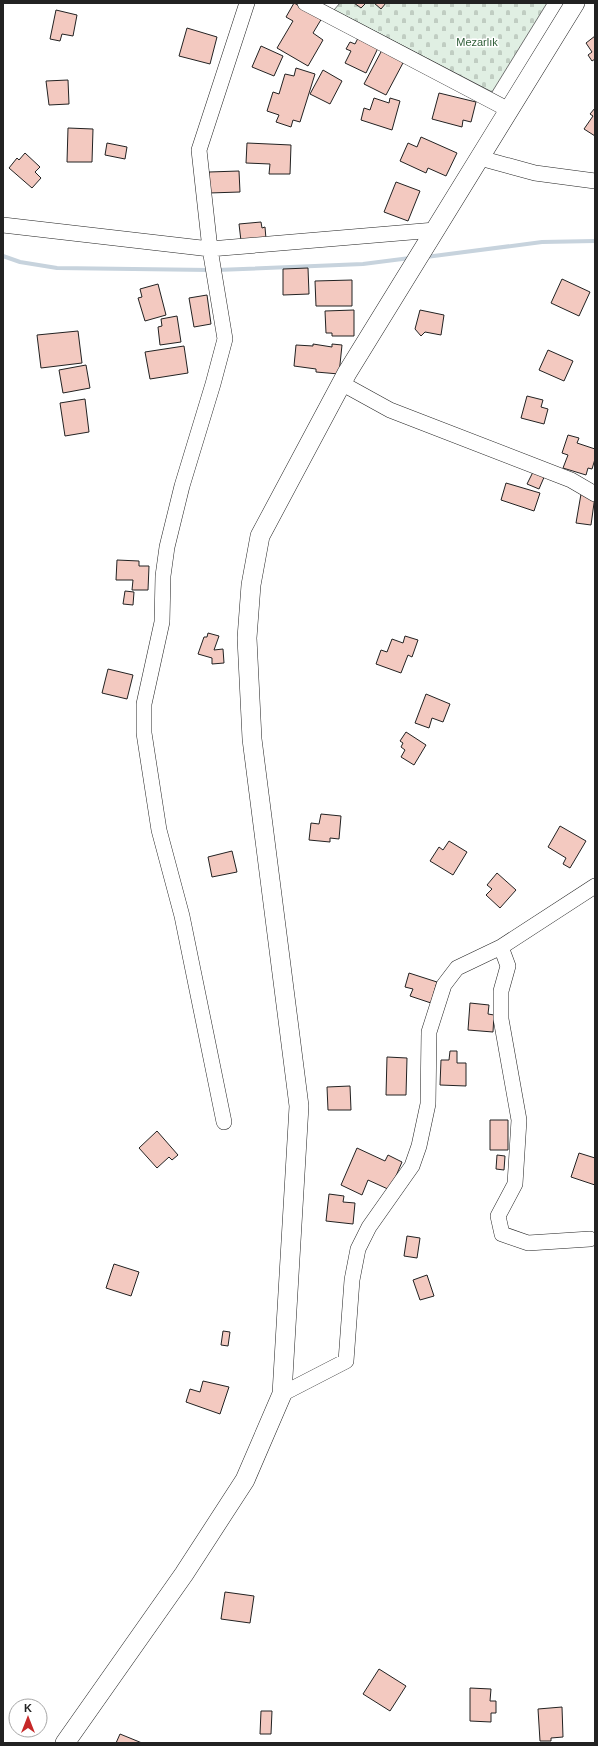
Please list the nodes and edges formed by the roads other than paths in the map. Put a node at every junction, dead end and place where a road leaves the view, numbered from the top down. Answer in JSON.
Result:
{"nodes":[{"id":1,"x":246,"y":3,"type":"edge"},
{"id":2,"x":305,"y":3,"type":"edge"},
{"id":3,"x":575,"y":3,"type":"edge"},
{"id":4,"x":509,"y":110,"type":"junction"},
{"id":5,"x":480,"y":158,"type":"junction"},
{"id":6,"x":595,"y":181,"type":"edge"},
{"id":7,"x":3,"y":225,"type":"edge"},
{"id":8,"x":435,"y":230,"type":"junction"},
{"id":9,"x":212,"y":264,"type":"junction"},
{"id":10,"x":341,"y":383,"type":"junction"},
{"id":11,"x":595,"y":494,"type":"edge"},
{"id":12,"x":595,"y":886,"type":"edge"},
{"id":13,"x":501,"y":947,"type":"junction"},
{"id":14,"x":224,"y":1122,"type":"dead end"},
{"id":15,"x":590,"y":1239,"type":"dead end"},
{"id":16,"x":282,"y":1394,"type":"junction"},
{"id":17,"x":77,"y":1734,"type":"edge"},
{"id":18,"x":65,"y":1743,"type":"edge"}],
"edges":[{"from":1,"to":9,"type":"street"},
{"from":2,"to":4,"type":"street"},
{"from":3,"to":4,"type":"main road"},
{"from":4,"to":5,"type":"main road"},
{"from":5,"to":6,"type":"street"},
{"from":5,"to":8,"type":"main road"},
{"from":7,"to":9,"type":"street"},
{"from":8,"to":9,"type":"street"},
{"from":8,"to":10,"type":"main road"},
{"from":9,"to":14,"type":"street"},
{"from":10,"to":11,"type":"street"},
{"from":10,"to":16,"type":"main road"},
{"from":12,"to":13,"type":"street"},
{"from":13,"to":15,"type":"street"},
{"from":13,"to":16,"type":"street"},
{"from":16,"to":17,"type":"main road"},
{"from":17,"to":18,"type":"main road"}]}
